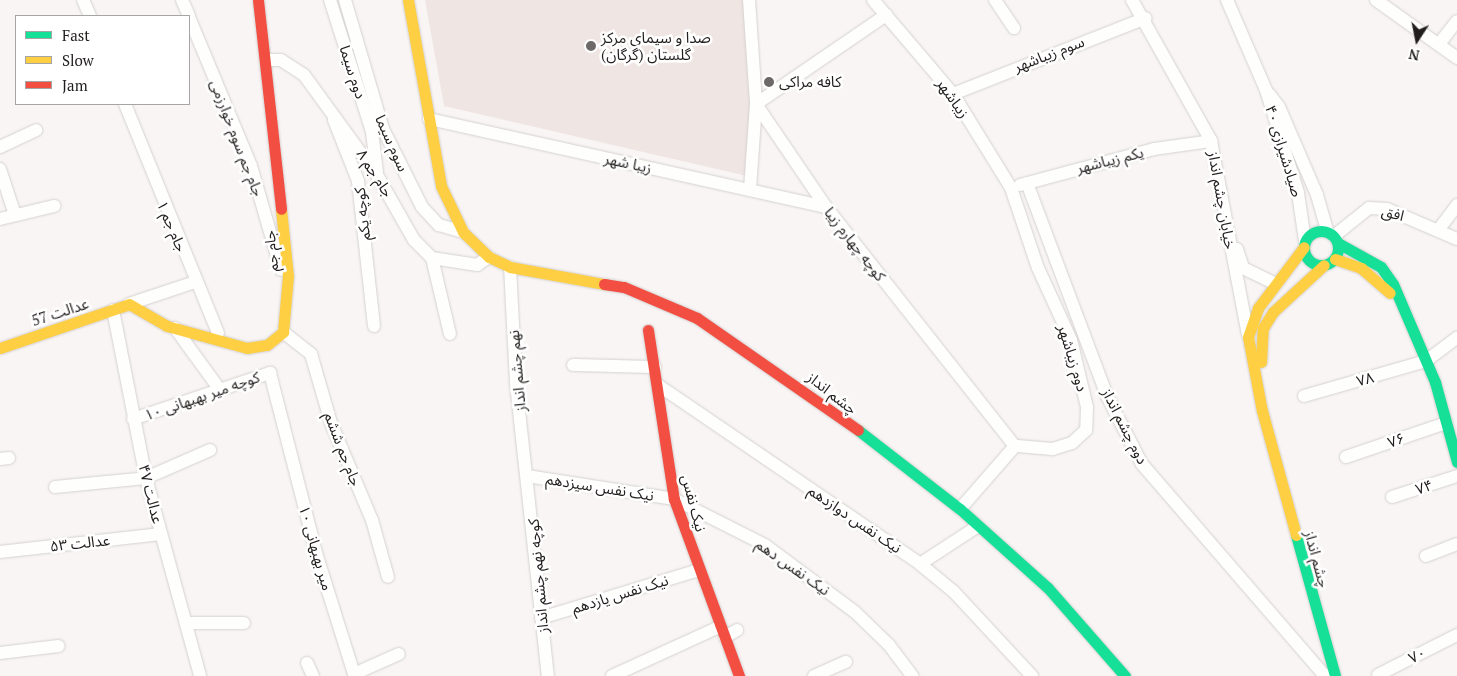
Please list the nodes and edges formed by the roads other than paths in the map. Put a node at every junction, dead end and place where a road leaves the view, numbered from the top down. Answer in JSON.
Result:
{"nodes":[{"id":1,"x":83,"y":0,"type":"edge"},
{"id":2,"x":182,"y":0,"type":"edge"},
{"id":3,"x":258,"y":0,"type":"edge"},
{"id":4,"x":330,"y":0,"type":"edge"},
{"id":5,"x":345,"y":0,"type":"edge"},
{"id":6,"x":408,"y":0,"type":"edge"},
{"id":7,"x":749,"y":0,"type":"edge"},
{"id":8,"x":873,"y":0,"type":"edge"},
{"id":9,"x":994,"y":0,"type":"edge"},
{"id":10,"x":1132,"y":0,"type":"edge"},
{"id":11,"x":1227,"y":0,"type":"edge"},
{"id":12,"x":1376,"y":0,"type":"edge"},
{"id":13,"x":90,"y":15,"type":"edge"},
{"id":14,"x":189,"y":15,"type":"edge"},
{"id":15,"x":886,"y":15,"type":"junction"},
{"id":16,"x":190,"y":18,"type":"edge"},
{"id":17,"x":1146,"y":18,"type":"junction"},
{"id":18,"x":1457,"y":21,"type":"edge"},
{"id":19,"x":1014,"y":28,"type":"dead end"},
{"id":20,"x":1439,"y":44,"type":"junction"},
{"id":21,"x":1457,"y":58,"type":"edge"},
{"id":22,"x":267,"y":60,"type":"junction"},
{"id":23,"x":1266,"y":90,"type":"junction"},
{"id":24,"x":953,"y":94,"type":"junction"},
{"id":25,"x":756,"y":104,"type":"junction"},
{"id":26,"x":125,"y":105,"type":"edge"},
{"id":27,"x":329,"y":106,"type":"junction"},
{"id":28,"x":429,"y":119,"type":"junction"},
{"id":29,"x":36,"y":130,"type":"dead end"},
{"id":30,"x":1211,"y":141,"type":"junction"},
{"id":31,"x":0,"y":147,"type":"edge"},
{"id":32,"x":0,"y":170,"type":"edge"},
{"id":33,"x":377,"y":175,"type":"junction"},
{"id":34,"x":1027,"y":183,"type":"junction"},
{"id":35,"x":1011,"y":188,"type":"junction"},
{"id":36,"x":750,"y":189,"type":"junction"},
{"id":37,"x":1457,"y":205,"type":"edge"},
{"id":38,"x":54,"y":206,"type":"dead end"},
{"id":39,"x":826,"y":207,"type":"junction"},
{"id":40,"x":1225,"y":212,"type":"junction"},
{"id":41,"x":15,"y":215,"type":"junction"},
{"id":42,"x":0,"y":219,"type":"edge"},
{"id":43,"x":1438,"y":229,"type":"junction"},
{"id":44,"x":463,"y":232,"type":"junction"},
{"id":45,"x":1333,"y":237,"type":"junction"},
{"id":46,"x":1457,"y":238,"type":"edge"},
{"id":47,"x":1305,"y":244,"type":"junction"},
{"id":48,"x":488,"y":257,"type":"junction"},
{"id":49,"x":432,"y":258,"type":"junction"},
{"id":50,"x":1335,"y":259,"type":"junction"},
{"id":51,"x":1324,"y":265,"type":"junction"},
{"id":52,"x":510,"y":267,"type":"junction"},
{"id":53,"x":195,"y":282,"type":"junction"},
{"id":54,"x":1276,"y":284,"type":"junction"},
{"id":55,"x":287,"y":290,"type":"junction"},
{"id":56,"x":129,"y":304,"type":"junction"},
{"id":57,"x":113,"y":310,"type":"junction"},
{"id":58,"x":1412,"y":324,"type":"junction"},
{"id":59,"x":374,"y":326,"type":"dead end"},
{"id":60,"x":175,"y":328,"type":"junction"},
{"id":61,"x":648,"y":330,"type":"dead end"},
{"id":62,"x":283,"y":332,"type":"junction"},
{"id":63,"x":218,"y":333,"type":"dead end"},
{"id":64,"x":450,"y":334,"type":"dead end"},
{"id":65,"x":1248,"y":338,"type":"junction"},
{"id":66,"x":1457,"y":338,"type":"edge"},
{"id":67,"x":0,"y":348,"type":"edge"},
{"id":68,"x":1426,"y":361,"type":"junction"},
{"id":69,"x":573,"y":365,"type":"dead end"},
{"id":70,"x":655,"y":367,"type":"junction"},
{"id":71,"x":270,"y":373,"type":"joint"},
{"id":72,"x":658,"y":385,"type":"junction"},
{"id":73,"x":220,"y":390,"type":"junction"},
{"id":74,"x":1304,"y":396,"type":"dead end"},
{"id":75,"x":134,"y":419,"type":"junction"},
{"id":76,"x":1446,"y":423,"type":"junction"},
{"id":77,"x":1015,"y":446,"type":"junction"},
{"id":78,"x":1274,"y":449,"type":"junction"},
{"id":79,"x":210,"y":450,"type":"dead end"},
{"id":80,"x":1346,"y":457,"type":"dead end"},
{"id":81,"x":1457,"y":462,"type":"edge"},
{"id":82,"x":527,"y":476,"type":"junction"},
{"id":83,"x":1457,"y":476,"type":"edge"},
{"id":84,"x":146,"y":478,"type":"junction"},
{"id":85,"x":55,"y":487,"type":"dead end"},
{"id":86,"x":1392,"y":497,"type":"dead end"},
{"id":87,"x":674,"y":499,"type":"junction"},
{"id":88,"x":960,"y":509,"type":"junction"},
{"id":89,"x":978,"y":526,"type":"junction"},
{"id":90,"x":161,"y":534,"type":"junction"},
{"id":91,"x":1457,"y":544,"type":"edge"},
{"id":92,"x":0,"y":552,"type":"edge"},
{"id":93,"x":1426,"y":556,"type":"dead end"},
{"id":94,"x":920,"y":564,"type":"junction"},
{"id":95,"x":699,"y":570,"type":"junction"},
{"id":96,"x":388,"y":577,"type":"dead end"},
{"id":97,"x":541,"y":618,"type":"junction"},
{"id":98,"x":244,"y":622,"type":"dead end"},
{"id":99,"x":188,"y":623,"type":"junction"},
{"id":100,"x":737,"y":630,"type":"dead end"},
{"id":101,"x":722,"y":632,"type":"junction"},
{"id":102,"x":1457,"y":634,"type":"edge"},
{"id":103,"x":59,"y":646,"type":"dead end"},
{"id":104,"x":0,"y":653,"type":"edge"},
{"id":105,"x":399,"y":654,"type":"dead end"},
{"id":106,"x":846,"y":662,"type":"dead end"},
{"id":107,"x":307,"y":663,"type":"dead end"},
{"id":108,"x":351,"y":675,"type":"edge"},
{"id":109,"x":1378,"y":675,"type":"edge"},
{"id":110,"x":200,"y":676,"type":"edge"},
{"id":111,"x":314,"y":676,"type":"edge"},
{"id":112,"x":548,"y":676,"type":"edge"},
{"id":113,"x":612,"y":676,"type":"edge"},
{"id":114,"x":739,"y":676,"type":"edge"},
{"id":115,"x":814,"y":676,"type":"edge"},
{"id":116,"x":912,"y":676,"type":"edge"},
{"id":117,"x":1032,"y":676,"type":"edge"},
{"id":118,"x":1125,"y":676,"type":"edge"},
{"id":119,"x":1325,"y":676,"type":"edge"},
{"id":120,"x":1335,"y":676,"type":"edge"}],
"edges":[{"from":1,"to":13,"type":"street"},
{"from":2,"to":14,"type":"street","name":"جام جم سوم خوارزمی"},
{"from":3,"to":22,"type":"street","name":"جام جم"},
{"from":4,"to":33,"type":"street","name":"دوم سیما"},
{"from":5,"to":44,"type":"street","name":"سوم سیما"},
{"from":6,"to":28,"type":"street"},
{"from":7,"to":25,"type":"street"},
{"from":8,"to":15,"type":"street","name":"زیباشهر"},
{"from":9,"to":19,"type":"street"},
{"from":10,"to":17,"type":"street","name":"خیابان چشم انداز"},
{"from":11,"to":23,"type":"street","name":"۴۰ صیادشیرازی"},
{"from":12,"to":20,"type":"street"},
{"from":15,"to":24,"type":"street","name":"زیباشهر"},
{"from":15,"to":25,"type":"street"},
{"from":16,"to":55,"type":"street","name":"جام جم سوم خوارزمی"},
{"from":17,"to":24,"type":"street","name":"سوم زیباشهر"},
{"from":17,"to":30,"type":"street","name":"خیابان چشم انداز"},
{"from":18,"to":20,"type":"street"},
{"from":20,"to":21,"type":"street"},
{"from":22,"to":27,"type":"street","name":"۸ جام جم"},
{"from":22,"to":55,"type":"street","name":"جام جم"},
{"from":23,"to":45,"type":"street","name":"۴۰ صیادشیرازی"},
{"from":23,"to":47,"type":"street","name":"۴۰ صیادشیرازی"},
{"from":24,"to":35,"type":"street","name":"زیباشهر"},
{"from":25,"to":36,"type":"street"},
{"from":25,"to":39,"type":"street","name":"کوچه چهارم زیبا"},
{"from":26,"to":53,"type":"street","name":"۱ جام جم"},
{"from":27,"to":33,"type":"street","name":"۸ جام جم"},
{"from":27,"to":59,"type":"street","name":"کوچه یکم"},
{"from":28,"to":36,"type":"street","name":"زیبا شهر"},
{"from":28,"to":44,"type":"street"},
{"from":29,"to":31,"type":"street"},
{"from":30,"to":34,"type":"street","name":"یکم زیباشهر"},
{"from":30,"to":40,"type":"street","name":"خیابان چشم انداز"},
{"from":32,"to":41,"type":"street"},
{"from":33,"to":49,"type":"street","name":"۸ جام جم"},
{"from":34,"to":35,"type":"street","name":"یکم زیباشهر"},
{"from":34,"to":119,"type":"street","name":"دوم چشم انداز"},
{"from":35,"to":77,"type":"street","name":"دوم زیباشهر"},
{"from":36,"to":39,"type":"street","name":"زیبا شهر"},
{"from":37,"to":43,"type":"street"},
{"from":38,"to":41,"type":"street"},
{"from":39,"to":77,"type":"street","name":"کوچه چهارم زیبا"},
{"from":40,"to":54,"type":"street"},
{"from":40,"to":65,"type":"street","name":"خیابان چشم انداز"},
{"from":41,"to":42,"type":"street"},
{"from":43,"to":45,"type":"street","name":"افق"},
{"from":43,"to":46,"type":"street","name":"افق"},
{"from":44,"to":48,"type":"street","name":"چشم انداز"},
{"from":45,"to":47,"type":"street"},
{"from":45,"to":50,"type":"street"},
{"from":45,"to":58,"type":"street"},
{"from":47,"to":51,"type":"street"},
{"from":47,"to":54,"type":"street"},
{"from":48,"to":49,"type":"street"},
{"from":48,"to":52,"type":"street","name":"چشم انداز"},
{"from":49,"to":64,"type":"street"},
{"from":50,"to":51,"type":"street"},
{"from":50,"to":58,"type":"street"},
{"from":51,"to":78,"type":"street","name":"چشم انداز"},
{"from":52,"to":82,"type":"street","name":"نهم چشم انداز"},
{"from":52,"to":88,"type":"street","name":"چشم انداز"},
{"from":53,"to":56,"type":"street"},
{"from":53,"to":63,"type":"street","name":"۱ جام جم"},
{"from":54,"to":65,"type":"street"},
{"from":55,"to":62,"type":"street","name":"جام جم"},
{"from":56,"to":57,"type":"street","name":"عدالت 57"},
{"from":56,"to":60,"type":"street"},
{"from":57,"to":67,"type":"street","name":"عدالت 57"},
{"from":57,"to":75,"type":"street","name":"عدالت ۴۷"},
{"from":58,"to":68,"type":"street"},
{"from":60,"to":62,"type":"street"},
{"from":60,"to":73,"type":"street"},
{"from":61,"to":70,"type":"street","name":"نیک نفس"},
{"from":62,"to":96,"type":"street","name":"جام جم ششم"},
{"from":65,"to":78,"type":"street","name":"چشم انداز"},
{"from":66,"to":68,"type":"street"},
{"from":68,"to":74,"type":"street","name":"۷۸"},
{"from":68,"to":76,"type":"street"},
{"from":69,"to":70,"type":"street"},
{"from":70,"to":72,"type":"street","name":"نیک نفس"},
{"from":71,"to":73,"type":"street","name":"کوچه میر بهبهانی ۱۰"},
{"from":71,"to":108,"type":"street","name":"۱۰ میر بهبهانی"},
{"from":72,"to":87,"type":"street","name":"نیک نفس"},
{"from":72,"to":94,"type":"street","name":"نیک نفس دوازدهم"},
{"from":73,"to":75,"type":"street","name":"کوچه میر بهبهانی ۱۰"},
{"from":75,"to":84,"type":"street","name":"عدالت ۴۷"},
{"from":76,"to":80,"type":"street","name":"۷۶"},
{"from":76,"to":81,"type":"street"},
{"from":77,"to":88,"type":"street"},
{"from":78,"to":120,"type":"street","name":"چشم انداز"},
{"from":79,"to":84,"type":"street"},
{"from":82,"to":87,"type":"street","name":"نیک نفس سیزدهم"},
{"from":82,"to":97,"type":"street","name":"کوچه نهم چشم انداز"},
{"from":83,"to":86,"type":"street","name":"۷۴"},
{"from":84,"to":85,"type":"street"},
{"from":84,"to":90,"type":"street","name":"عدالت ۴۷"},
{"from":87,"to":95,"type":"street","name":"نیک نفس"},
{"from":87,"to":116,"type":"street","name":"نیک نفس دهم"},
{"from":88,"to":89,"type":"street","name":"چشم انداز"},
{"from":89,"to":94,"type":"street"},
{"from":89,"to":118,"type":"street","name":"چشم انداز"},
{"from":90,"to":92,"type":"street","name":"عدالت ۵۳"},
{"from":90,"to":99,"type":"street","name":"عدالت ۴۷"},
{"from":91,"to":93,"type":"street"},
{"from":94,"to":117,"type":"street","name":"نیک نفس دوازدهم"},
{"from":95,"to":97,"type":"street","name":"نیک نفس یازدهم"},
{"from":95,"to":101,"type":"street","name":"نیک نفس"},
{"from":97,"to":112,"type":"street","name":"کوچه نهم چشم انداز"},
{"from":98,"to":99,"type":"street"},
{"from":99,"to":110,"type":"street","name":"عدالت ۴۷"},
{"from":100,"to":101,"type":"street"},
{"from":101,"to":113,"type":"street"},
{"from":101,"to":114,"type":"street","name":"نیک نفس"},
{"from":102,"to":109,"type":"street","name":"۷۰"},
{"from":103,"to":104,"type":"street"},
{"from":105,"to":108,"type":"street","name":"۱۰ میر بهبهانی"},
{"from":106,"to":115,"type":"street"},
{"from":107,"to":111,"type":"street"}]}
